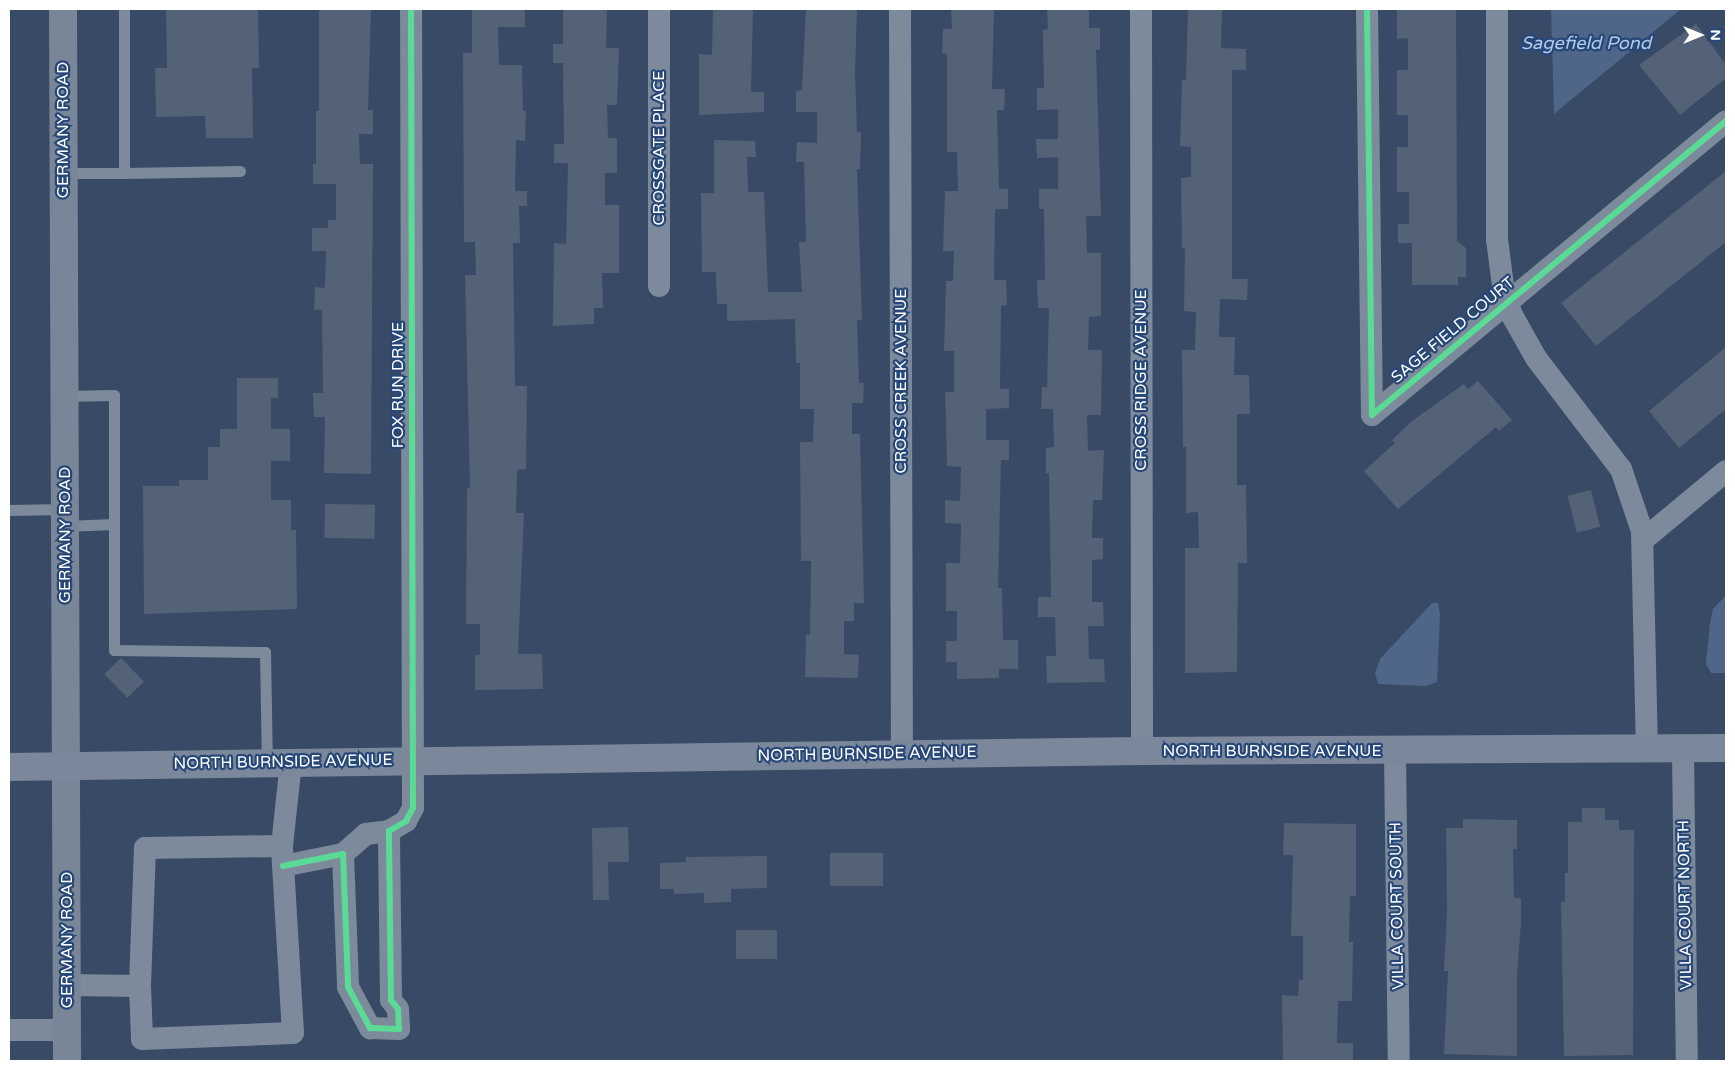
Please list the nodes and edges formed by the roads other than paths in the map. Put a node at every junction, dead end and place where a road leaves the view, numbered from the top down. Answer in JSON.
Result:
{"nodes":[{"id":1,"x":63,"y":9,"type":"edge"},
{"id":2,"x":124,"y":9,"type":"edge"},
{"id":3,"x":411,"y":9,"type":"edge"},
{"id":4,"x":659,"y":9,"type":"edge"},
{"id":5,"x":900,"y":9,"type":"edge"},
{"id":6,"x":1141,"y":9,"type":"edge"},
{"id":7,"x":1367,"y":9,"type":"edge"},
{"id":8,"x":1497,"y":9,"type":"edge"},
{"id":9,"x":1726,"y":121,"type":"edge"},
{"id":10,"x":240,"y":171,"type":"dead end"},
{"id":11,"x":63,"y":173,"type":"junction"},
{"id":12,"x":124,"y":173,"type":"junction"},
{"id":13,"x":659,"y":286,"type":"dead end"},
{"id":14,"x":1507,"y":302,"type":"junction"},
{"id":15,"x":64,"y":396,"type":"junction"},
{"id":16,"x":1726,"y":471,"type":"edge"},
{"id":17,"x":9,"y":510,"type":"edge"},
{"id":18,"x":65,"y":518,"type":"junction"},
{"id":19,"x":114,"y":524,"type":"junction"},
{"id":20,"x":1643,"y":540,"type":"junction"},
{"id":21,"x":1726,"y":748,"type":"edge"},
{"id":22,"x":1684,"y":750,"type":"junction"},
{"id":23,"x":1142,"y":751,"type":"junction"},
{"id":24,"x":1647,"y":751,"type":"junction"},
{"id":25,"x":1395,"y":752,"type":"junction"},
{"id":26,"x":902,"y":754,"type":"junction"},
{"id":27,"x":412,"y":760,"type":"junction"},
{"id":28,"x":279,"y":762,"type":"junction"},
{"id":29,"x":66,"y":766,"type":"junction"},
{"id":30,"x":9,"y":767,"type":"edge"},
{"id":31,"x":389,"y":831,"type":"junction"},
{"id":32,"x":343,"y":854,"type":"junction"},
{"id":33,"x":282,"y":856,"type":"junction"},
{"id":34,"x":67,"y":985,"type":"junction"},
{"id":35,"x":140,"y":986,"type":"junction"},
{"id":36,"x":9,"y":1030,"type":"edge"},
{"id":37,"x":67,"y":1030,"type":"junction"},
{"id":38,"x":67,"y":1061,"type":"edge"},
{"id":39,"x":1399,"y":1061,"type":"edge"},
{"id":40,"x":1687,"y":1061,"type":"edge"}],
"edges":[{"from":1,"to":11,"type":"main road","name":"GERMANY ROAD"},
{"from":2,"to":12,"type":"lane"},
{"from":3,"to":27,"type":"street","name":"FOX RUN DRIVE"},
{"from":4,"to":13,"type":"street","name":"CROSSGATE PLACE"},
{"from":5,"to":26,"type":"street","name":"CROSS CREEK AVENUE"},
{"from":6,"to":23,"type":"street","name":"CROSS RIDGE AVENUE"},
{"from":7,"to":14,"type":"street","name":"SAGE FIELD COURT"},
{"from":8,"to":14,"type":"street","name":"SAGE FIELD COURT"},
{"from":9,"to":14,"type":"street","name":"SAGE FIELD COURT"},
{"from":10,"to":12,"type":"lane"},
{"from":11,"to":12,"type":"lane"},
{"from":11,"to":15,"type":"main road","name":"GERMANY ROAD"},
{"from":14,"to":20,"type":"street","name":"SAGE FIELD COURT"},
{"from":15,"to":18,"type":"main road","name":"GERMANY ROAD"},
{"from":15,"to":19,"type":"lane"},
{"from":16,"to":20,"type":"street"},
{"from":17,"to":18,"type":"lane"},
{"from":18,"to":19,"type":"lane"},
{"from":18,"to":29,"type":"main road","name":"GERMANY ROAD"},
{"from":19,"to":28,"type":"lane"},
{"from":20,"to":24,"type":"street","name":"SAGE FIELD COURT"},
{"from":21,"to":22,"type":"main road","name":"NORTH BURNSIDE AVENUE"},
{"from":22,"to":24,"type":"main road","name":"NORTH BURNSIDE AVENUE"},
{"from":22,"to":40,"type":"street","name":"VILLA COURT NORTH"},
{"from":23,"to":25,"type":"main road","name":"NORTH BURNSIDE AVENUE"},
{"from":23,"to":26,"type":"main road","name":"NORTH BURNSIDE AVENUE"},
{"from":24,"to":25,"type":"main road","name":"NORTH BURNSIDE AVENUE"},
{"from":25,"to":39,"type":"street","name":"VILLA COURT SOUTH"},
{"from":26,"to":27,"type":"main road","name":"NORTH BURNSIDE AVENUE"},
{"from":27,"to":28,"type":"main road","name":"NORTH BURNSIDE AVENUE"},
{"from":27,"to":31,"type":"street","name":"FOX RUN DRIVE"},
{"from":28,"to":29,"type":"main road","name":"NORTH BURNSIDE AVENUE"},
{"from":28,"to":33,"type":"street"},
{"from":29,"to":30,"type":"main road","name":"NORTH BURNSIDE AVENUE"},
{"from":29,"to":34,"type":"main road","name":"GERMANY ROAD"},
{"from":31,"to":32,"type":"street"},
{"from":31,"to":32,"type":"street"},
{"from":32,"to":33,"type":"street"},
{"from":33,"to":35,"type":"street"},
{"from":33,"to":35,"type":"street"},
{"from":34,"to":35,"type":"street"},
{"from":34,"to":37,"type":"main road","name":"GERMANY ROAD"},
{"from":36,"to":37,"type":"street"},
{"from":37,"to":38,"type":"main road","name":"GERMANY ROAD"}]}
